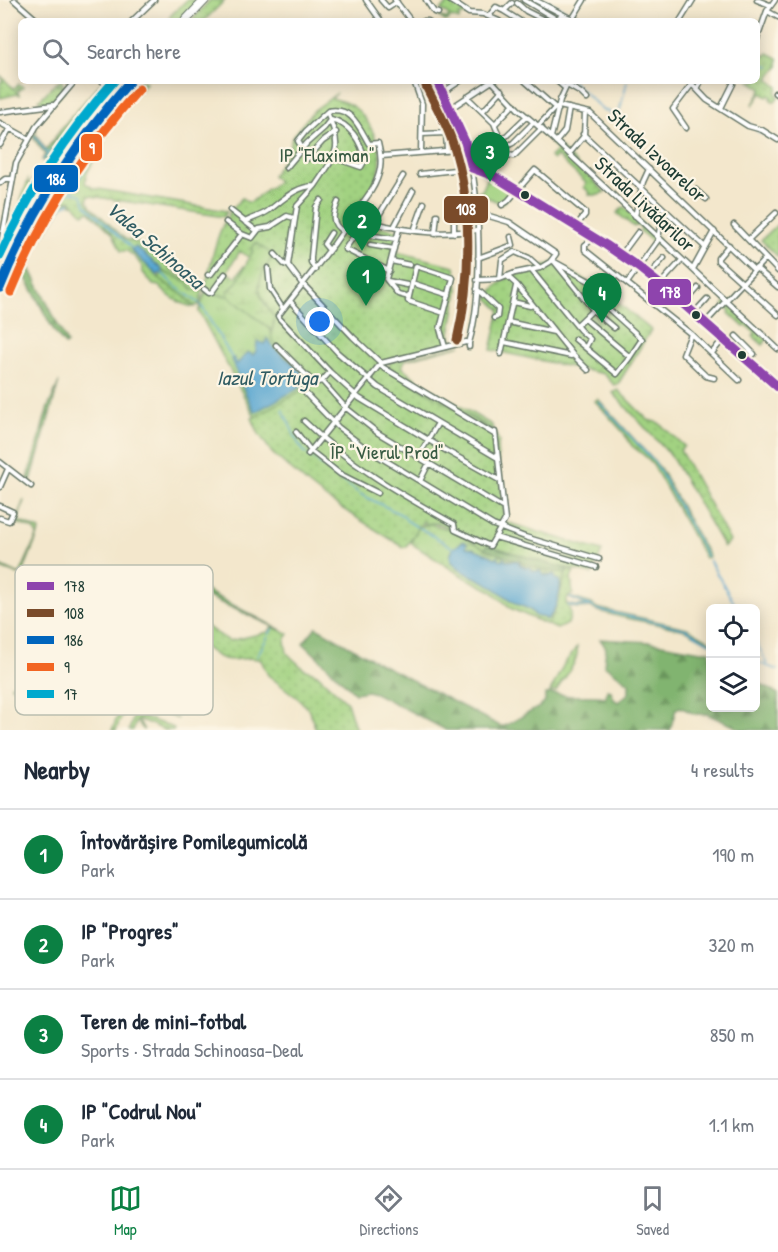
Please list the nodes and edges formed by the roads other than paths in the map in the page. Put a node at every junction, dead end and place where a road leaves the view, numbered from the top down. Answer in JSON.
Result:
{"nodes":[{"id":1,"x":14,"y":0,"type":"edge"},
{"id":2,"x":154,"y":0,"type":"edge"},
{"id":3,"x":205,"y":0,"type":"edge"},
{"id":4,"x":366,"y":0,"type":"edge"},
{"id":5,"x":381,"y":0,"type":"edge"},
{"id":6,"x":426,"y":0,"type":"edge"},
{"id":7,"x":449,"y":0,"type":"edge"},
{"id":8,"x":524,"y":0,"type":"edge"},
{"id":9,"x":535,"y":0,"type":"edge"},
{"id":10,"x":584,"y":0,"type":"edge"},
{"id":11,"x":693,"y":0,"type":"edge"},
{"id":12,"x":757,"y":0,"type":"edge"},
{"id":13,"x":775,"y":0,"type":"edge"},
{"id":14,"x":396,"y":1,"type":"edge"},
{"id":15,"x":771,"y":5,"type":"junction"},
{"id":16,"x":504,"y":11,"type":"junction"},
{"id":17,"x":767,"y":11,"type":"junction"},
{"id":18,"x":438,"y":13,"type":"dead end"},
{"id":19,"x":489,"y":16,"type":"junction"},
{"id":20,"x":566,"y":16,"type":"junction"},
{"id":21,"x":778,"y":17,"type":"edge"},
{"id":22,"x":35,"y":18,"type":"edge"},
{"id":23,"x":135,"y":18,"type":"edge"},
{"id":24,"x":188,"y":18,"type":"edge"},
{"id":25,"x":379,"y":18,"type":"edge"},
{"id":26,"x":409,"y":18,"type":"edge"},
{"id":27,"x":493,"y":18,"type":"edge"},
{"id":28,"x":515,"y":18,"type":"edge"},
{"id":29,"x":541,"y":18,"type":"edge"},
{"id":30,"x":552,"y":18,"type":"edge"},
{"id":31,"x":558,"y":18,"type":"edge"},
{"id":32,"x":573,"y":18,"type":"joint"},
{"id":33,"x":682,"y":18,"type":"edge"},
{"id":34,"x":760,"y":31,"type":"edge"},
{"id":35,"x":72,"y":84,"type":"edge"},
{"id":36,"x":106,"y":84,"type":"edge"},
{"id":37,"x":127,"y":84,"type":"edge"},
{"id":38,"x":415,"y":84,"type":"edge"},
{"id":39,"x":438,"y":84,"type":"edge"},
{"id":40,"x":456,"y":84,"type":"edge"},
{"id":41,"x":487,"y":84,"type":"edge"},
{"id":42,"x":495,"y":84,"type":"edge"},
{"id":43,"x":529,"y":84,"type":"edge"},
{"id":44,"x":560,"y":84,"type":"edge"},
{"id":45,"x":691,"y":84,"type":"edge"},
{"id":46,"x":699,"y":84,"type":"edge"},
{"id":47,"x":733,"y":84,"type":"dead end"},
{"id":48,"x":565,"y":88,"type":"junction"},
{"id":49,"x":697,"y":88,"type":"junction"},
{"id":50,"x":502,"y":90,"type":"junction"},
{"id":51,"x":119,"y":93,"type":"junction"},
{"id":52,"x":442,"y":93,"type":"junction"},
{"id":53,"x":467,"y":97,"type":"junction"},
{"id":54,"x":587,"y":99,"type":"dead end"},
{"id":55,"x":514,"y":104,"type":"junction"},
{"id":56,"x":53,"y":105,"type":"junction"},
{"id":57,"x":557,"y":108,"type":"junction"},
{"id":58,"x":569,"y":108,"type":"junction"},
{"id":59,"x":721,"y":108,"type":"junction"},
{"id":60,"x":450,"y":109,"type":"junction"},
{"id":61,"x":483,"y":111,"type":"junction"},
{"id":62,"x":0,"y":112,"type":"edge"},
{"id":63,"x":327,"y":112,"type":"junction"},
{"id":64,"x":585,"y":112,"type":"junction"},
{"id":65,"x":527,"y":116,"type":"junction"},
{"id":66,"x":331,"y":119,"type":"junction"},
{"id":67,"x":534,"y":122,"type":"junction"},
{"id":68,"x":0,"y":123,"type":"edge"},
{"id":69,"x":495,"y":124,"type":"junction"},
{"id":70,"x":540,"y":127,"type":"junction"},
{"id":71,"x":10,"y":128,"type":"junction"},
{"id":72,"x":686,"y":128,"type":"dead end"},
{"id":73,"x":336,"y":132,"type":"junction"},
{"id":74,"x":422,"y":134,"type":"junction"},
{"id":75,"x":583,"y":134,"type":"junction"},
{"id":76,"x":551,"y":137,"type":"junction"},
{"id":77,"x":29,"y":139,"type":"junction"},
{"id":78,"x":502,"y":140,"type":"junction"},
{"id":79,"x":778,"y":140,"type":"edge"},
{"id":80,"x":556,"y":141,"type":"junction"},
{"id":81,"x":0,"y":145,"type":"edge"},
{"id":82,"x":302,"y":148,"type":"junction"},
{"id":83,"x":468,"y":149,"type":"junction"},
{"id":84,"x":503,"y":149,"type":"junction"},
{"id":85,"x":447,"y":151,"type":"junction"},
{"id":86,"x":421,"y":152,"type":"junction"},
{"id":87,"x":569,"y":154,"type":"junction"},
{"id":88,"x":382,"y":156,"type":"junction"},
{"id":89,"x":334,"y":158,"type":"junction"},
{"id":90,"x":307,"y":159,"type":"dead end"},
{"id":91,"x":472,"y":166,"type":"junction"},
{"id":92,"x":286,"y":168,"type":"dead end"},
{"id":93,"x":649,"y":169,"type":"junction"},
{"id":94,"x":420,"y":174,"type":"dead end"},
{"id":95,"x":403,"y":176,"type":"dead end"},
{"id":96,"x":12,"y":179,"type":"junction"},
{"id":97,"x":0,"y":182,"type":"edge"},
{"id":98,"x":315,"y":186,"type":"junction"},
{"id":99,"x":642,"y":188,"type":"junction"},
{"id":100,"x":517,"y":190,"type":"junction"},
{"id":101,"x":696,"y":190,"type":"dead end"},
{"id":102,"x":413,"y":191,"type":"dead end"},
{"id":103,"x":706,"y":199,"type":"dead end"},
{"id":104,"x":321,"y":200,"type":"dead end"},
{"id":105,"x":338,"y":202,"type":"dead end"},
{"id":106,"x":424,"y":203,"type":"dead end"},
{"id":107,"x":502,"y":205,"type":"dead end"},
{"id":108,"x":454,"y":209,"type":"dead end"},
{"id":109,"x":230,"y":210,"type":"dead end"},
{"id":110,"x":476,"y":212,"type":"junction"},
{"id":111,"x":667,"y":212,"type":"junction"},
{"id":112,"x":776,"y":213,"type":"dead end"},
{"id":113,"x":355,"y":214,"type":"junction"},
{"id":114,"x":437,"y":215,"type":"dead end"},
{"id":115,"x":635,"y":216,"type":"junction"},
{"id":116,"x":294,"y":218,"type":"junction"},
{"id":117,"x":226,"y":222,"type":"dead end"},
{"id":118,"x":245,"y":222,"type":"junction"},
{"id":119,"x":374,"y":223,"type":"junction"},
{"id":120,"x":735,"y":225,"type":"dead end"},
{"id":121,"x":575,"y":227,"type":"junction"},
{"id":122,"x":396,"y":228,"type":"junction"},
{"id":123,"x":257,"y":231,"type":"junction"},
{"id":124,"x":343,"y":231,"type":"junction"},
{"id":125,"x":414,"y":231,"type":"junction"},
{"id":126,"x":477,"y":231,"type":"junction"},
{"id":127,"x":714,"y":231,"type":"junction"},
{"id":128,"x":638,"y":232,"type":"dead end"},
{"id":129,"x":331,"y":233,"type":"dead end"},
{"id":130,"x":454,"y":233,"type":"junction"},
{"id":131,"x":242,"y":234,"type":"junction"},
{"id":132,"x":435,"y":234,"type":"junction"},
{"id":133,"x":511,"y":237,"type":"dead end"},
{"id":134,"x":594,"y":238,"type":"junction"},
{"id":135,"x":659,"y":238,"type":"junction"},
{"id":136,"x":749,"y":238,"type":"junction"},
{"id":137,"x":396,"y":239,"type":"junction"},
{"id":138,"x":370,"y":245,"type":"dead end"},
{"id":139,"x":729,"y":245,"type":"junction"},
{"id":140,"x":705,"y":248,"type":"junction"},
{"id":141,"x":0,"y":249,"type":"edge"},
{"id":142,"x":394,"y":249,"type":"junction"},
{"id":143,"x":329,"y":250,"type":"junction"},
{"id":144,"x":275,"y":254,"type":"dead end"},
{"id":145,"x":621,"y":255,"type":"junction"},
{"id":146,"x":477,"y":258,"type":"junction"},
{"id":147,"x":664,"y":258,"type":"dead end"},
{"id":148,"x":765,"y":259,"type":"junction"},
{"id":149,"x":553,"y":260,"type":"junction"},
{"id":150,"x":682,"y":260,"type":"junction"},
{"id":151,"x":391,"y":261,"type":"junction"},
{"id":152,"x":410,"y":265,"type":"dead end"},
{"id":153,"x":289,"y":266,"type":"junction"},
{"id":154,"x":638,"y":267,"type":"junction"},
{"id":155,"x":268,"y":268,"type":"dead end"},
{"id":156,"x":540,"y":268,"type":"junction"},
{"id":157,"x":755,"y":268,"type":"junction"},
{"id":158,"x":0,"y":270,"type":"edge"},
{"id":159,"x":315,"y":270,"type":"junction"},
{"id":160,"x":693,"y":270,"type":"junction"},
{"id":161,"x":389,"y":271,"type":"junction"},
{"id":162,"x":532,"y":271,"type":"junction"},
{"id":163,"x":778,"y":271,"type":"edge"},
{"id":164,"x":225,"y":273,"type":"dead end"},
{"id":165,"x":208,"y":275,"type":"dead end"},
{"id":166,"x":649,"y":275,"type":"junction"},
{"id":167,"x":507,"y":276,"type":"junction"},
{"id":168,"x":500,"y":279,"type":"junction"},
{"id":169,"x":477,"y":280,"type":"junction"},
{"id":170,"x":388,"y":281,"type":"junction"},
{"id":171,"x":742,"y":282,"type":"junction"},
{"id":172,"x":1,"y":284,"type":"edge"},
{"id":173,"x":303,"y":284,"type":"junction"},
{"id":174,"x":410,"y":284,"type":"junction"},
{"id":175,"x":627,"y":284,"type":"junction"},
{"id":176,"x":660,"y":284,"type":"junction"},
{"id":177,"x":517,"y":285,"type":"junction"},
{"id":178,"x":600,"y":287,"type":"dead end"},
{"id":179,"x":778,"y":287,"type":"edge"},
{"id":180,"x":477,"y":288,"type":"junction"},
{"id":181,"x":698,"y":288,"type":"dead end"},
{"id":182,"x":204,"y":289,"type":"dead end"},
{"id":183,"x":592,"y":292,"type":"dead end"},
{"id":184,"x":448,"y":295,"type":"junction"},
{"id":185,"x":409,"y":297,"type":"junction"},
{"id":186,"x":707,"y":299,"type":"dead end"},
{"id":187,"x":726,"y":300,"type":"junction"},
{"id":188,"x":290,"y":301,"type":"junction"},
{"id":189,"x":513,"y":302,"type":"junction"},
{"id":190,"x":601,"y":302,"type":"junction"},
{"id":191,"x":684,"y":304,"type":"junction"},
{"id":192,"x":533,"y":305,"type":"junction"},
{"id":193,"x":283,"y":309,"type":"junction"},
{"id":194,"x":593,"y":310,"type":"junction"},
{"id":195,"x":444,"y":313,"type":"junction"},
{"id":196,"x":694,"y":313,"type":"junction"},
{"id":197,"x":778,"y":315,"type":"edge"},
{"id":198,"x":494,"y":318,"type":"dead end"},
{"id":199,"x":585,"y":319,"type":"junction"},
{"id":200,"x":508,"y":322,"type":"junction"},
{"id":201,"x":705,"y":323,"type":"junction"},
{"id":202,"x":577,"y":325,"type":"junction"},
{"id":203,"x":614,"y":328,"type":"dead end"},
{"id":204,"x":555,"y":333,"type":"junction"},
{"id":205,"x":691,"y":334,"type":"junction"},
{"id":206,"x":736,"y":336,"type":"dead end"},
{"id":207,"x":575,"y":339,"type":"dead end"},
{"id":208,"x":723,"y":339,"type":"junction"},
{"id":209,"x":504,"y":342,"type":"junction"},
{"id":210,"x":276,"y":345,"type":"dead end"},
{"id":211,"x":445,"y":347,"type":"junction"},
{"id":212,"x":586,"y":347,"type":"junction"},
{"id":213,"x":778,"y":349,"type":"edge"},
{"id":214,"x":712,"y":353,"type":"junction"},
{"id":215,"x":501,"y":354,"type":"dead end"},
{"id":216,"x":573,"y":355,"type":"junction"},
{"id":217,"x":630,"y":357,"type":"junction"},
{"id":218,"x":746,"y":360,"type":"junction"},
{"id":219,"x":380,"y":364,"type":"junction"},
{"id":220,"x":588,"y":370,"type":"dead end"},
{"id":221,"x":330,"y":372,"type":"junction"},
{"id":222,"x":714,"y":378,"type":"dead end"},
{"id":223,"x":367,"y":379,"type":"junction"},
{"id":224,"x":739,"y":380,"type":"dead end"},
{"id":225,"x":322,"y":381,"type":"junction"},
{"id":226,"x":778,"y":387,"type":"edge"},
{"id":227,"x":306,"y":394,"type":"dead end"},
{"id":228,"x":355,"y":395,"type":"junction"},
{"id":229,"x":345,"y":406,"type":"junction"},
{"id":230,"x":304,"y":421,"type":"dead end"},
{"id":231,"x":333,"y":422,"type":"junction"},
{"id":232,"x":438,"y":423,"type":"junction"},
{"id":233,"x":296,"y":432,"type":"dead end"},
{"id":234,"x":321,"y":438,"type":"junction"},
{"id":235,"x":428,"y":440,"type":"junction"},
{"id":236,"x":310,"y":453,"type":"junction"},
{"id":237,"x":418,"y":457,"type":"junction"},
{"id":238,"x":496,"y":458,"type":"junction"},
{"id":239,"x":0,"y":462,"type":"edge"},
{"id":240,"x":429,"y":464,"type":"junction"},
{"id":241,"x":8,"y":469,"type":"junction"},
{"id":242,"x":499,"y":480,"type":"junction"},
{"id":243,"x":420,"y":481,"type":"junction"},
{"id":244,"x":31,"y":486,"type":"dead end"},
{"id":245,"x":0,"y":487,"type":"edge"},
{"id":246,"x":378,"y":493,"type":"dead end"},
{"id":247,"x":0,"y":507,"type":"edge"},
{"id":248,"x":503,"y":507,"type":"junction"},
{"id":249,"x":0,"y":518,"type":"edge"},
{"id":250,"x":500,"y":529,"type":"junction"},
{"id":251,"x":495,"y":537,"type":"junction"},
{"id":252,"x":599,"y":559,"type":"dead end"},
{"id":253,"x":596,"y":567,"type":"dead end"}],
"edges":[{"from":1,"to":22,"type":"street"},
{"from":2,"to":23,"type":"street"},
{"from":3,"to":24,"type":"highway"},
{"from":4,"to":25,"type":"street"},
{"from":5,"to":14,"type":"street"},
{"from":6,"to":18,"type":"street"},
{"from":7,"to":19,"type":"street"},
{"from":8,"to":30,"type":"street"},
{"from":9,"to":20,"type":"street"},
{"from":10,"to":32,"type":"street"},
{"from":11,"to":33,"type":"street"},
{"from":12,"to":15,"type":"street"},
{"from":13,"to":15,"type":"street"},
{"from":14,"to":26,"type":"street"},
{"from":15,"to":17,"type":"street"},
{"from":16,"to":19,"type":"street"},
{"from":16,"to":28,"type":"street"},
{"from":16,"to":29,"type":"street"},
{"from":17,"to":21,"type":"street"},
{"from":17,"to":34,"type":"street"},
{"from":19,"to":27,"type":"street"},
{"from":20,"to":31,"type":"street"},
{"from":20,"to":32,"type":"street"},
{"from":35,"to":56,"type":"street"},
{"from":36,"to":51,"type":"street"},
{"from":37,"to":51,"type":"highway"},
{"from":38,"to":74,"type":"street"},
{"from":39,"to":52,"type":"street"},
{"from":40,"to":52,"type":"street"},
{"from":41,"to":53,"type":"street"},
{"from":42,"to":50,"type":"street","name":"Strada Livădarilor"},
{"from":43,"to":57,"type":"street"},
{"from":44,"to":48,"type":"street","name":"Strada Izvoarelor"},
{"from":45,"to":49,"type":"street"},
{"from":45,"to":72,"type":"street"},
{"from":46,"to":49,"type":"street"},
{"from":47,"to":59,"type":"street"},
{"from":48,"to":54,"type":"street","name":"Strada Izvoarelor"},
{"from":48,"to":57,"type":"street"},
{"from":49,"to":59,"type":"street"},
{"from":50,"to":55,"type":"street","name":"Strada Livădarilor"},
{"from":50,"to":61,"type":"street"},
{"from":51,"to":172,"type":"highway"},
{"from":52,"to":60,"type":"street"},
{"from":53,"to":60,"type":"street"},
{"from":53,"to":61,"type":"street"},
{"from":55,"to":65,"type":"street","name":"Strada Livădarilor"},
{"from":55,"to":69,"type":"street"},
{"from":56,"to":62,"type":"street"},
{"from":56,"to":77,"type":"street"},
{"from":57,"to":58,"type":"street","name":"Strada Izvoarelor"},
{"from":57,"to":70,"type":"street"},
{"from":57,"to":76,"type":"street"},
{"from":58,"to":64,"type":"street","name":"Strada Izvoarelor"},
{"from":58,"to":80,"type":"street"},
{"from":59,"to":79,"type":"street"},
{"from":60,"to":83,"type":"street"},
{"from":61,"to":69,"type":"street"},
{"from":63,"to":66,"type":"street"},
{"from":63,"to":82,"type":"street"},
{"from":63,"to":88,"type":"street"},
{"from":64,"to":75,"type":"street"},
{"from":64,"to":93,"type":"street","name":"Strada Izvoarelor"},
{"from":65,"to":67,"type":"street","name":"Strada Livădarilor"},
{"from":65,"to":78,"type":"street"},
{"from":66,"to":73,"type":"street"},
{"from":66,"to":82,"type":"street"},
{"from":66,"to":89,"type":"street"},
{"from":67,"to":70,"type":"street","name":"Strada Livădarilor"},
{"from":67,"to":84,"type":"street"},
{"from":68,"to":71,"type":"street"},
{"from":69,"to":78,"type":"street"},
{"from":70,"to":76,"type":"street","name":"Strada Livădarilor"},
{"from":70,"to":84,"type":"street"},
{"from":71,"to":77,"type":"street"},
{"from":71,"to":81,"type":"street"},
{"from":73,"to":89,"type":"street"},
{"from":73,"to":90,"type":"street"},
{"from":74,"to":85,"type":"street"},
{"from":74,"to":86,"type":"street"},
{"from":75,"to":87,"type":"street"},
{"from":75,"to":99,"type":"street"},
{"from":76,"to":80,"type":"street","name":"Strada Livădarilor"},
{"from":77,"to":96,"type":"street"},
{"from":78,"to":84,"type":"street"},
{"from":80,"to":87,"type":"street","name":"Strada Livădarilor"},
{"from":82,"to":92,"type":"street"},
{"from":83,"to":85,"type":"street"},
{"from":83,"to":91,"type":"street"},
{"from":84,"to":91,"type":"street"},
{"from":85,"to":86,"type":"street"},
{"from":86,"to":88,"type":"street"},
{"from":87,"to":115,"type":"street","name":"Strada Livădarilor"},
{"from":88,"to":113,"type":"street"},
{"from":89,"to":98,"type":"street"},
{"from":91,"to":94,"type":"street"},
{"from":91,"to":100,"type":"street"},
{"from":91,"to":110,"type":"street"},
{"from":93,"to":99,"type":"street"},
{"from":93,"to":127,"type":"street","name":"Strada Izvoarelor"},
{"from":95,"to":119,"type":"street"},
{"from":96,"to":97,"type":"street"},
{"from":96,"to":141,"type":"street"},
{"from":98,"to":116,"type":"street"},
{"from":98,"to":118,"type":"street"},
{"from":99,"to":111,"type":"street"},
{"from":99,"to":115,"type":"street"},
{"from":100,"to":107,"type":"street"},
{"from":100,"to":121,"type":"street"},
{"from":100,"to":121,"type":"street"},
{"from":101,"to":103,"type":"street","name":"Strada Izvoarelor"},
{"from":102,"to":122,"type":"street"},
{"from":104,"to":159,"type":"street"},
{"from":105,"to":124,"type":"street"},
{"from":106,"to":125,"type":"street"},
{"from":108,"to":130,"type":"street"},
{"from":109,"to":118,"type":"street"},
{"from":110,"to":126,"type":"street"},
{"from":110,"to":149,"type":"street"},
{"from":111,"to":135,"type":"street"},
{"from":111,"to":140,"type":"street"},
{"from":112,"to":136,"type":"street"},
{"from":113,"to":119,"type":"street"},
{"from":113,"to":124,"type":"street"},
{"from":114,"to":132,"type":"street"},
{"from":115,"to":135,"type":"street","name":"Strada Livădarilor"},
{"from":116,"to":123,"type":"street"},
{"from":116,"to":153,"type":"street"},
{"from":117,"to":131,"type":"street"},
{"from":118,"to":123,"type":"street"},
{"from":119,"to":122,"type":"street"},
{"from":120,"to":136,"type":"street"},
{"from":121,"to":134,"type":"street"},
{"from":122,"to":125,"type":"street"},
{"from":122,"to":137,"type":"street"},
{"from":123,"to":131,"type":"street"},
{"from":124,"to":143,"type":"street"},
{"from":125,"to":132,"type":"street"},
{"from":126,"to":130,"type":"street"},
{"from":126,"to":146,"type":"street"},
{"from":127,"to":139,"type":"street","name":"Strada Izvoarelor"},
{"from":127,"to":140,"type":"street"},
{"from":128,"to":145,"type":"street"},
{"from":129,"to":143,"type":"street"},
{"from":130,"to":132,"type":"street"},
{"from":131,"to":165,"type":"street"},
{"from":133,"to":146,"type":"street"},
{"from":134,"to":145,"type":"street"},
{"from":134,"to":175,"type":"street"},
{"from":135,"to":150,"type":"street","name":"Strada Livădarilor"},
{"from":135,"to":154,"type":"street"},
{"from":136,"to":148,"type":"street"},
{"from":137,"to":142,"type":"street"},
{"from":137,"to":161,"type":"street"},
{"from":138,"to":142,"type":"street"},
{"from":139,"to":157,"type":"street","name":"Strada Izvoarelor"},
{"from":139,"to":171,"type":"street"},
{"from":140,"to":160,"type":"street"},
{"from":142,"to":151,"type":"street"},
{"from":143,"to":159,"type":"street"},
{"from":144,"to":153,"type":"street"},
{"from":145,"to":154,"type":"street"},
{"from":146,"to":169,"type":"street"},
{"from":147,"to":166,"type":"street"},
{"from":148,"to":157,"type":"street"},
{"from":148,"to":163,"type":"street"},
{"from":149,"to":156,"type":"street"},
{"from":149,"to":178,"type":"street"},
{"from":149,"to":194,"type":"street"},
{"from":150,"to":160,"type":"street","name":"Strada Livădarilor"},
{"from":150,"to":176,"type":"street"},
{"from":151,"to":152,"type":"street"},
{"from":151,"to":161,"type":"street"},
{"from":153,"to":173,"type":"street"},
{"from":154,"to":166,"type":"street"},
{"from":154,"to":175,"type":"street"},
{"from":155,"to":193,"type":"street"},
{"from":156,"to":162,"type":"street"},
{"from":156,"to":168,"type":"street"},
{"from":157,"to":171,"type":"street"},
{"from":157,"to":179,"type":"street","name":"Strada Izvoarelor"},
{"from":158,"to":172,"type":"street"},
{"from":159,"to":173,"type":"street"},
{"from":160,"to":187,"type":"street","name":"Strada Livădarilor"},
{"from":161,"to":170,"type":"street"},
{"from":162,"to":167,"type":"street"},
{"from":162,"to":202,"type":"street"},
{"from":164,"to":182,"type":"street"},
{"from":166,"to":176,"type":"street"},
{"from":167,"to":168,"type":"street"},
{"from":167,"to":177,"type":"street"},
{"from":168,"to":169,"type":"street"},
{"from":169,"to":180,"type":"street"},
{"from":170,"to":174,"type":"street"},
{"from":170,"to":185,"type":"street"},
{"from":171,"to":187,"type":"street"},
{"from":171,"to":197,"type":"street"},
{"from":173,"to":188,"type":"street"},
{"from":173,"to":219,"type":"street"},
{"from":174,"to":184,"type":"street"},
{"from":174,"to":184,"type":"street"},
{"from":174,"to":185,"type":"street"},
{"from":175,"to":205,"type":"street"},
{"from":176,"to":191,"type":"street"},
{"from":177,"to":189,"type":"street"},
{"from":177,"to":192,"type":"street"},
{"from":180,"to":198,"type":"street"},
{"from":180,"to":211,"type":"street"},
{"from":181,"to":191,"type":"street"},
{"from":183,"to":190,"type":"street"},
{"from":184,"to":195,"type":"street"},
{"from":185,"to":195,"type":"street"},
{"from":186,"to":196,"type":"street"},
{"from":187,"to":201,"type":"street"},
{"from":187,"to":213,"type":"street","name":"Strada Livădarilor"},
{"from":188,"to":193,"type":"street"},
{"from":188,"to":223,"type":"street"},
{"from":189,"to":192,"type":"street"},
{"from":189,"to":200,"type":"street"},
{"from":190,"to":194,"type":"street"},
{"from":190,"to":217,"type":"street"},
{"from":191,"to":196,"type":"street"},
{"from":192,"to":204,"type":"street"},
{"from":193,"to":221,"type":"street"},
{"from":194,"to":199,"type":"street"},
{"from":194,"to":203,"type":"street"},
{"from":195,"to":211,"type":"street"},
{"from":196,"to":201,"type":"street"},
{"from":199,"to":202,"type":"street"},
{"from":199,"to":217,"type":"street"},
{"from":200,"to":204,"type":"street"},
{"from":200,"to":209,"type":"street"},
{"from":201,"to":208,"type":"street"},
{"from":202,"to":212,"type":"street"},
{"from":204,"to":216,"type":"street"},
{"from":205,"to":214,"type":"street"},
{"from":205,"to":222,"type":"street"},
{"from":206,"to":218,"type":"street"},
{"from":207,"to":212,"type":"street"},
{"from":208,"to":214,"type":"street"},
{"from":208,"to":218,"type":"street"},
{"from":209,"to":215,"type":"street"},
{"from":209,"to":216,"type":"street"},
{"from":210,"to":225,"type":"street"},
{"from":211,"to":219,"type":"street"},
{"from":212,"to":217,"type":"street"},
{"from":214,"to":224,"type":"street"},
{"from":216,"to":220,"type":"street"},
{"from":218,"to":226,"type":"street"},
{"from":219,"to":223,"type":"street"},
{"from":219,"to":238,"type":"street"},
{"from":221,"to":225,"type":"street"},
{"from":221,"to":228,"type":"street"},
{"from":223,"to":228,"type":"street"},
{"from":223,"to":232,"type":"street"},
{"from":225,"to":229,"type":"street"},
{"from":227,"to":231,"type":"street"},
{"from":228,"to":229,"type":"street"},
{"from":228,"to":235,"type":"street"},
{"from":229,"to":231,"type":"street"},
{"from":229,"to":237,"type":"street"},
{"from":230,"to":234,"type":"street"},
{"from":231,"to":234,"type":"street"},
{"from":231,"to":243,"type":"street"},
{"from":232,"to":235,"type":"street"},
{"from":232,"to":238,"type":"street"},
{"from":233,"to":236,"type":"street"},
{"from":234,"to":236,"type":"street"},
{"from":234,"to":251,"type":"street"},
{"from":235,"to":237,"type":"street"},
{"from":235,"to":242,"type":"street"},
{"from":236,"to":246,"type":"street"},
{"from":237,"to":240,"type":"street"},
{"from":238,"to":242,"type":"street"},
{"from":239,"to":241,"type":"street"},
{"from":240,"to":243,"type":"street"},
{"from":240,"to":248,"type":"street"},
{"from":241,"to":244,"type":"street"},
{"from":241,"to":245,"type":"street"},
{"from":242,"to":248,"type":"street"},
{"from":243,"to":250,"type":"street"},
{"from":247,"to":249,"type":"street"},
{"from":248,"to":250,"type":"street"},
{"from":250,"to":251,"type":"street"},
{"from":250,"to":252,"type":"street"},
{"from":251,"to":253,"type":"street"}]}
